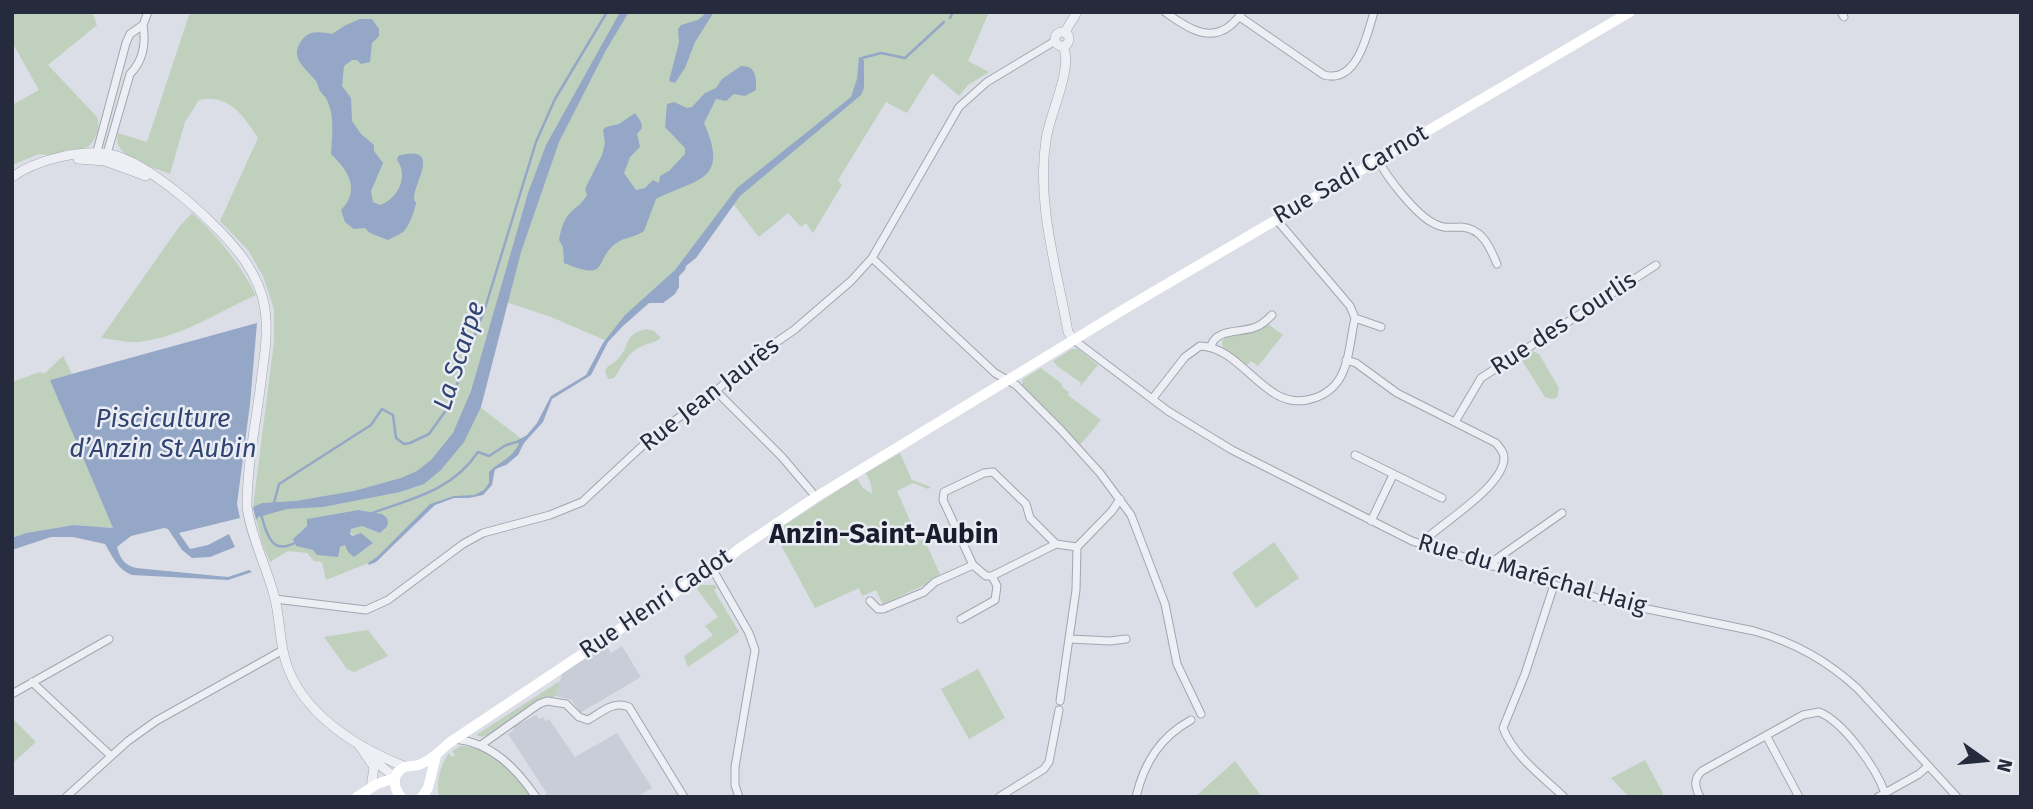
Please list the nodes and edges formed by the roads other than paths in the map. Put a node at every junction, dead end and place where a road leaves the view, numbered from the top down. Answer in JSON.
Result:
{"nodes":[{"id":1,"x":148,"y":12,"type":"edge"},
{"id":2,"x":1077,"y":12,"type":"edge"},
{"id":3,"x":1165,"y":12,"type":"edge"},
{"id":4,"x":1374,"y":12,"type":"edge"},
{"id":5,"x":1630,"y":12,"type":"edge"},
{"id":6,"x":1241,"y":15,"type":"edge"},
{"id":7,"x":144,"y":25,"type":"junction"},
{"id":8,"x":1059,"y":43,"type":"junction"},
{"id":9,"x":101,"y":157,"type":"junction"},
{"id":10,"x":1378,"y":159,"type":"junction"},
{"id":11,"x":12,"y":177,"type":"edge"},
{"id":12,"x":1276,"y":219,"type":"junction"},
{"id":13,"x":872,"y":258,"type":"junction"},
{"id":14,"x":1497,"y":264,"type":"dead end"},
{"id":15,"x":1656,"y":265,"type":"dead end"},
{"id":16,"x":1272,"y":315,"type":"dead end"},
{"id":17,"x":1355,"y":318,"type":"junction"},
{"id":18,"x":1381,"y":327,"type":"dead end"},
{"id":19,"x":1074,"y":340,"type":"junction"},
{"id":20,"x":1211,"y":346,"type":"junction"},
{"id":21,"x":1346,"y":360,"type":"junction"},
{"id":22,"x":1008,"y":381,"type":"junction"},
{"id":23,"x":716,"y":391,"type":"junction"},
{"id":24,"x":1153,"y":398,"type":"junction"},
{"id":25,"x":1455,"y":422,"type":"junction"},
{"id":26,"x":1355,"y":455,"type":"dead end"},
{"id":27,"x":1393,"y":475,"type":"junction"},
{"id":28,"x":816,"y":497,"type":"junction"},
{"id":29,"x":1442,"y":498,"type":"dead end"},
{"id":30,"x":1120,"y":499,"type":"junction"},
{"id":31,"x":1562,"y":513,"type":"dead end"},
{"id":32,"x":1371,"y":521,"type":"junction"},
{"id":33,"x":1056,"y":544,"type":"junction"},
{"id":34,"x":1425,"y":546,"type":"junction"},
{"id":35,"x":1077,"y":547,"type":"junction"},
{"id":36,"x":973,"y":565,"type":"junction"},
{"id":37,"x":1491,"y":566,"type":"junction"},
{"id":38,"x":713,"y":570,"type":"junction"},
{"id":39,"x":992,"y":576,"type":"junction"},
{"id":40,"x":1554,"y":585,"type":"junction"},
{"id":41,"x":275,"y":599,"type":"junction"},
{"id":42,"x":870,"y":601,"type":"dead end"},
{"id":43,"x":961,"y":619,"type":"dead end"},
{"id":44,"x":109,"y":639,"type":"dead end"},
{"id":45,"x":1070,"y":639,"type":"junction"},
{"id":46,"x":1126,"y":639,"type":"dead end"},
{"id":47,"x":283,"y":650,"type":"junction"},
{"id":48,"x":32,"y":682,"type":"junction"},
{"id":49,"x":12,"y":694,"type":"edge"},
{"id":50,"x":1060,"y":701,"type":"dead end"},
{"id":51,"x":1059,"y":710,"type":"dead end"},
{"id":52,"x":1201,"y":714,"type":"dead end"},
{"id":53,"x":1191,"y":720,"type":"dead end"},
{"id":54,"x":1768,"y":737,"type":"junction"},
{"id":55,"x":455,"y":739,"type":"junction"},
{"id":56,"x":358,"y":743,"type":"junction"},
{"id":57,"x":481,"y":745,"type":"junction"},
{"id":58,"x":364,"y":753,"type":"junction"},
{"id":59,"x":111,"y":756,"type":"junction"},
{"id":60,"x":436,"y":756,"type":"junction"},
{"id":61,"x":1928,"y":766,"type":"junction"},
{"id":62,"x":412,"y":767,"type":"junction"},
{"id":63,"x":395,"y":777,"type":"junction"},
{"id":64,"x":372,"y":788,"type":"junction"},
{"id":65,"x":428,"y":790,"type":"edge"},
{"id":66,"x":1882,"y":795,"type":"edge"},
{"id":67,"x":399,"y":796,"type":"edge"},
{"id":68,"x":66,"y":797,"type":"edge"},
{"id":69,"x":357,"y":797,"type":"edge"},
{"id":70,"x":536,"y":797,"type":"edge"},
{"id":71,"x":684,"y":797,"type":"edge"},
{"id":72,"x":738,"y":797,"type":"edge"},
{"id":73,"x":999,"y":797,"type":"edge"},
{"id":74,"x":1136,"y":797,"type":"edge"},
{"id":75,"x":1564,"y":797,"type":"edge"},
{"id":76,"x":1700,"y":797,"type":"edge"},
{"id":77,"x":1799,"y":797,"type":"edge"},
{"id":78,"x":1957,"y":797,"type":"edge"}],
"edges":[{"from":1,"to":7,"type":"street"},
{"from":2,"to":8,"type":"street"},
{"from":3,"to":6,"type":"street"},
{"from":4,"to":6,"type":"street"},
{"from":5,"to":10,"type":"main road","name":"Rue Sadi Carnot"},
{"from":7,"to":9,"type":"street"},
{"from":7,"to":9,"type":"street"},
{"from":8,"to":13,"type":"street","name":"Rue Jean Jaurès"},
{"from":8,"to":19,"type":"street"},
{"from":9,"to":11,"type":"street"},
{"from":9,"to":41,"type":"street"},
{"from":10,"to":12,"type":"main road","name":"Rue Sadi Carnot"},
{"from":10,"to":14,"type":"street"},
{"from":12,"to":17,"type":"street"},
{"from":12,"to":19,"type":"main road","name":"Rue Sadi Carnot"},
{"from":13,"to":22,"type":"street"},
{"from":13,"to":23,"type":"street","name":"Rue Jean Jaurès"},
{"from":15,"to":25,"type":"street","name":"Rue des Courlis"},
{"from":16,"to":20,"type":"street"},
{"from":17,"to":18,"type":"street"},
{"from":17,"to":21,"type":"street"},
{"from":19,"to":22,"type":"main road","name":"Rue Henri Cadot"},
{"from":19,"to":24,"type":"street","name":"Rue du Maréchal Haig"},
{"from":20,"to":21,"type":"street"},
{"from":20,"to":24,"type":"street"},
{"from":21,"to":25,"type":"street"},
{"from":22,"to":28,"type":"main road","name":"Rue Henri Cadot"},
{"from":22,"to":30,"type":"street"},
{"from":23,"to":28,"type":"street"},
{"from":23,"to":41,"type":"street","name":"Rue Jean Jaurès"},
{"from":24,"to":32,"type":"street","name":"Rue du Maréchal Haig"},
{"from":25,"to":34,"type":"street"},
{"from":26,"to":27,"type":"street"},
{"from":27,"to":29,"type":"street"},
{"from":27,"to":32,"type":"street"},
{"from":28,"to":38,"type":"main road","name":"Rue Henri Cadot"},
{"from":30,"to":35,"type":"street"},
{"from":30,"to":52,"type":"street"},
{"from":31,"to":37,"type":"street"},
{"from":32,"to":34,"type":"street","name":"Rue du Maréchal Haig"},
{"from":33,"to":35,"type":"street"},
{"from":33,"to":36,"type":"street"},
{"from":33,"to":39,"type":"street"},
{"from":34,"to":37,"type":"street","name":"Rue du Maréchal Haig"},
{"from":35,"to":45,"type":"street"},
{"from":36,"to":39,"type":"street"},
{"from":36,"to":42,"type":"street"},
{"from":37,"to":40,"type":"street","name":"Rue du Maréchal Haig"},
{"from":38,"to":55,"type":"main road","name":"Rue Henri Cadot"},
{"from":38,"to":72,"type":"street"},
{"from":39,"to":43,"type":"street"},
{"from":40,"to":61,"type":"street","name":"Rue du Maréchal Haig"},
{"from":40,"to":75,"type":"street"},
{"from":41,"to":47,"type":"street"},
{"from":44,"to":48,"type":"street"},
{"from":45,"to":46,"type":"street"},
{"from":45,"to":50,"type":"street"},
{"from":47,"to":56,"type":"street"},
{"from":47,"to":59,"type":"street"},
{"from":48,"to":49,"type":"street"},
{"from":48,"to":59,"type":"street"},
{"from":51,"to":73,"type":"street"},
{"from":53,"to":74,"type":"street"},
{"from":54,"to":66,"type":"street"},
{"from":54,"to":76,"type":"street"},
{"from":54,"to":77,"type":"street"},
{"from":55,"to":57,"type":"street"},
{"from":55,"to":60,"type":"main road","name":"Rue Henri Cadot"},
{"from":56,"to":58,"type":"street"},
{"from":56,"to":62,"type":"street"},
{"from":57,"to":70,"type":"street"},
{"from":57,"to":71,"type":"street"},
{"from":58,"to":63,"type":"street"},
{"from":58,"to":64,"type":"street"},
{"from":59,"to":68,"type":"street"},
{"from":60,"to":62,"type":"main road","name":"Rue Henri Cadot"},
{"from":60,"to":65,"type":"main road"},
{"from":61,"to":66,"type":"street"},
{"from":61,"to":78,"type":"street","name":"Rue du Maréchal Haig"},
{"from":62,"to":63,"type":"main road","name":"Rue Henri Cadot"},
{"from":62,"to":65,"type":"main road"},
{"from":63,"to":64,"type":"main road"},
{"from":63,"to":67,"type":"main road"},
{"from":64,"to":67,"type":"main road"},
{"from":64,"to":69,"type":"main road"}]}
